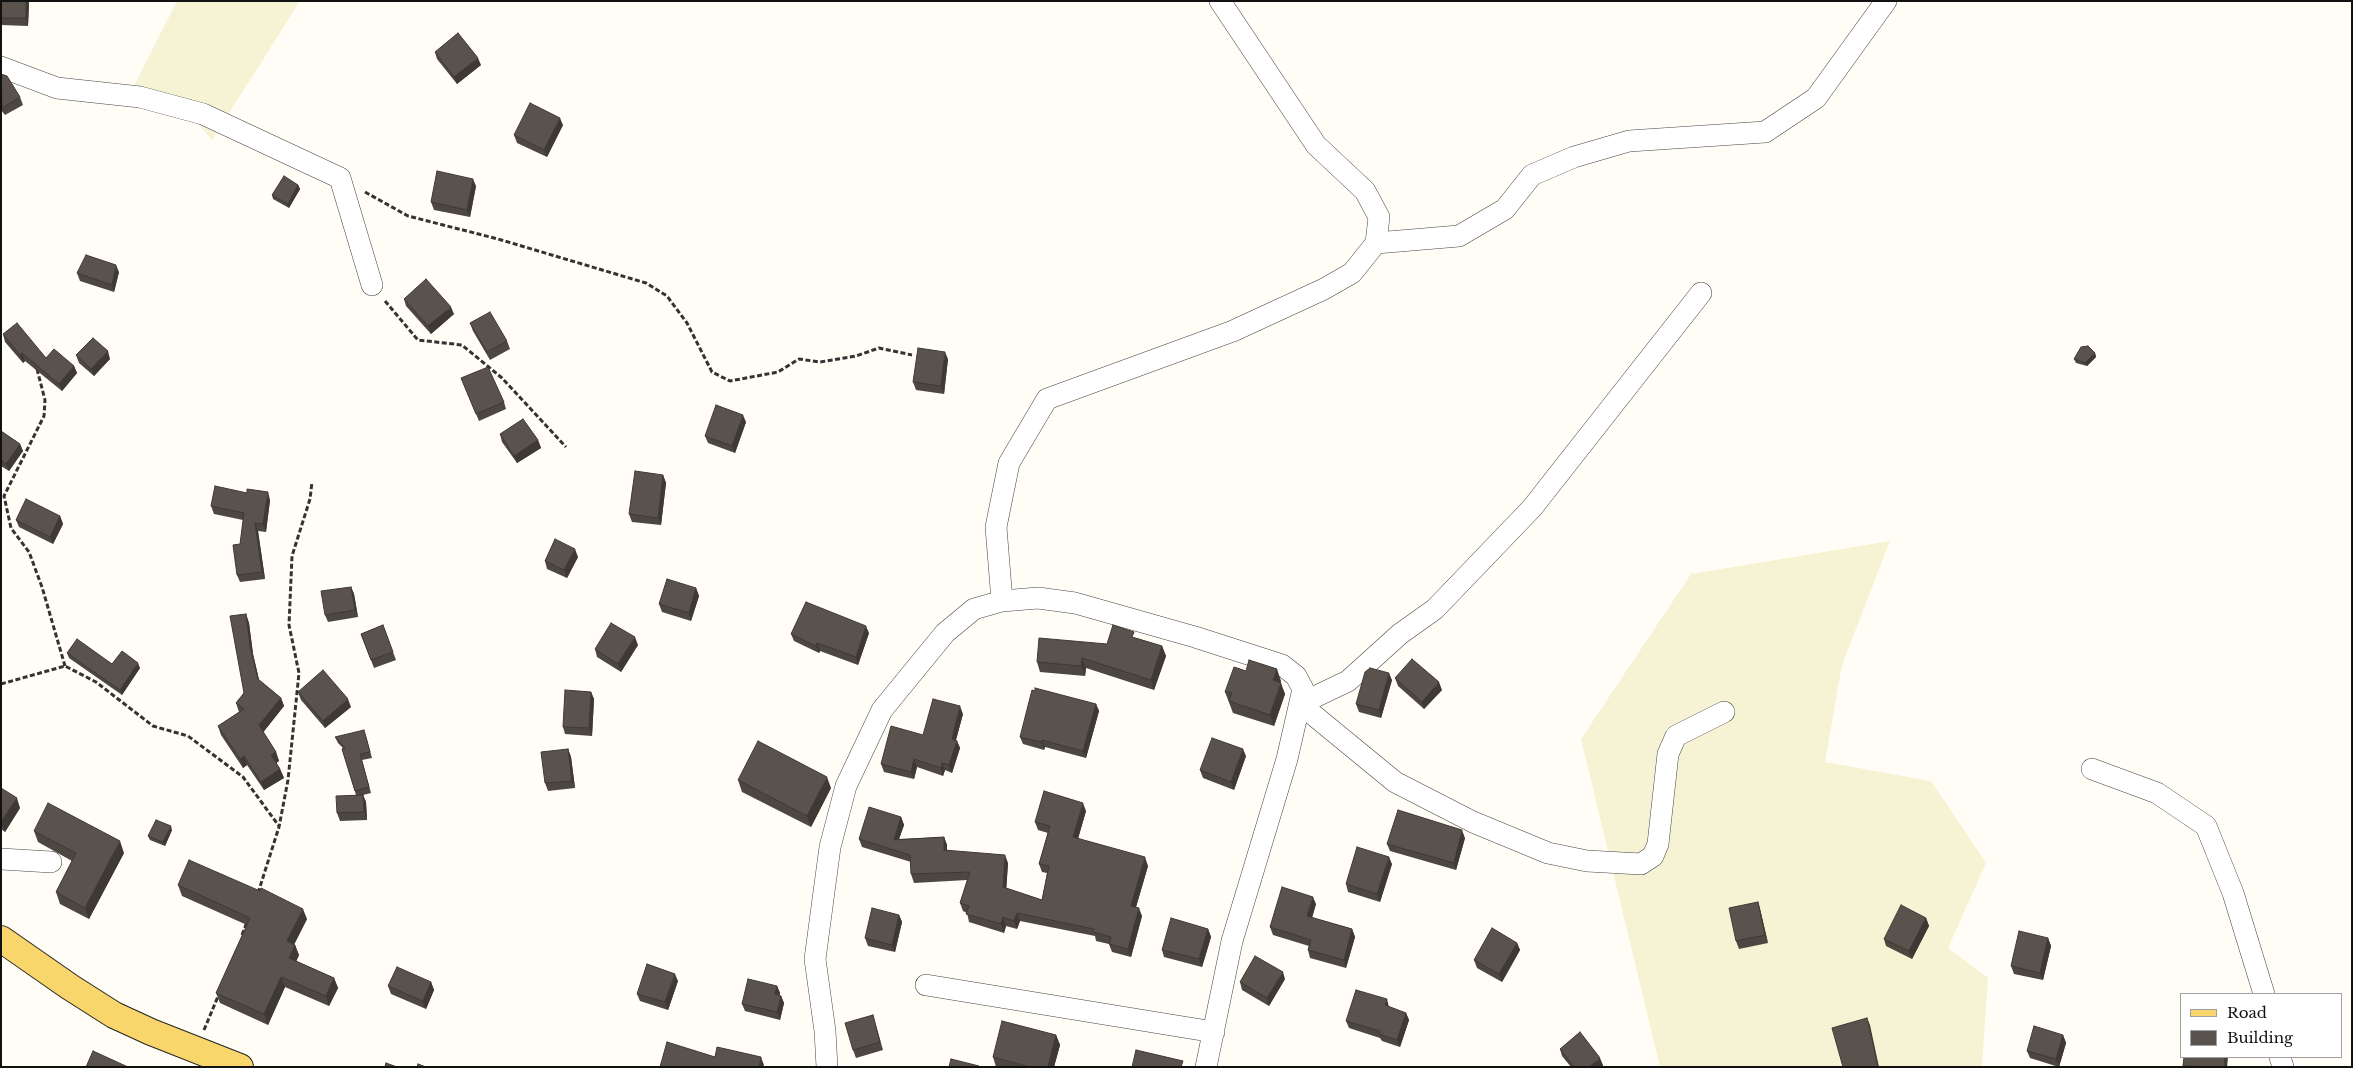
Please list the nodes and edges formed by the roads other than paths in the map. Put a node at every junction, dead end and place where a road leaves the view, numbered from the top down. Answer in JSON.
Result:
{"nodes":[{"id":1,"x":1220,"y":1,"type":"edge"},
{"id":2,"x":1886,"y":1,"type":"edge"},
{"id":3,"x":1,"y":67,"type":"edge"},
{"id":4,"x":1376,"y":244,"type":"junction"},
{"id":5,"x":372,"y":285,"type":"road end"},
{"id":6,"x":1701,"y":293,"type":"dead end"},
{"id":7,"x":1002,"y":601,"type":"junction"},
{"id":8,"x":1300,"y":704,"type":"junction"},
{"id":9,"x":1724,"y":712,"type":"dead end"},
{"id":10,"x":2092,"y":769,"type":"dead end"},
{"id":11,"x":1,"y":859,"type":"edge"},
{"id":12,"x":51,"y":862,"type":"dead end"},
{"id":13,"x":1,"y":940,"type":"edge"},
{"id":14,"x":926,"y":985,"type":"dead end"},
{"id":15,"x":2264,"y":993,"type":"edge"},
{"id":16,"x":1214,"y":1032,"type":"junction"},
{"id":17,"x":240,"y":1067,"type":"edge"},
{"id":18,"x":828,"y":1067,"type":"edge"},
{"id":19,"x":1206,"y":1067,"type":"edge"}],
"edges":[{"from":1,"to":4,"type":"street"},
{"from":2,"to":4,"type":"street"},
{"from":3,"to":5,"type":"street"},
{"from":4,"to":7,"type":"street"},
{"from":6,"to":8,"type":"street"},
{"from":7,"to":8,"type":"street"},
{"from":7,"to":18,"type":"street"},
{"from":8,"to":9,"type":"street"},
{"from":8,"to":16,"type":"street"},
{"from":10,"to":15,"type":"street"},
{"from":11,"to":12,"type":"street"},
{"from":13,"to":17,"type":"main road"},
{"from":14,"to":16,"type":"street"},
{"from":16,"to":19,"type":"street"}]}
